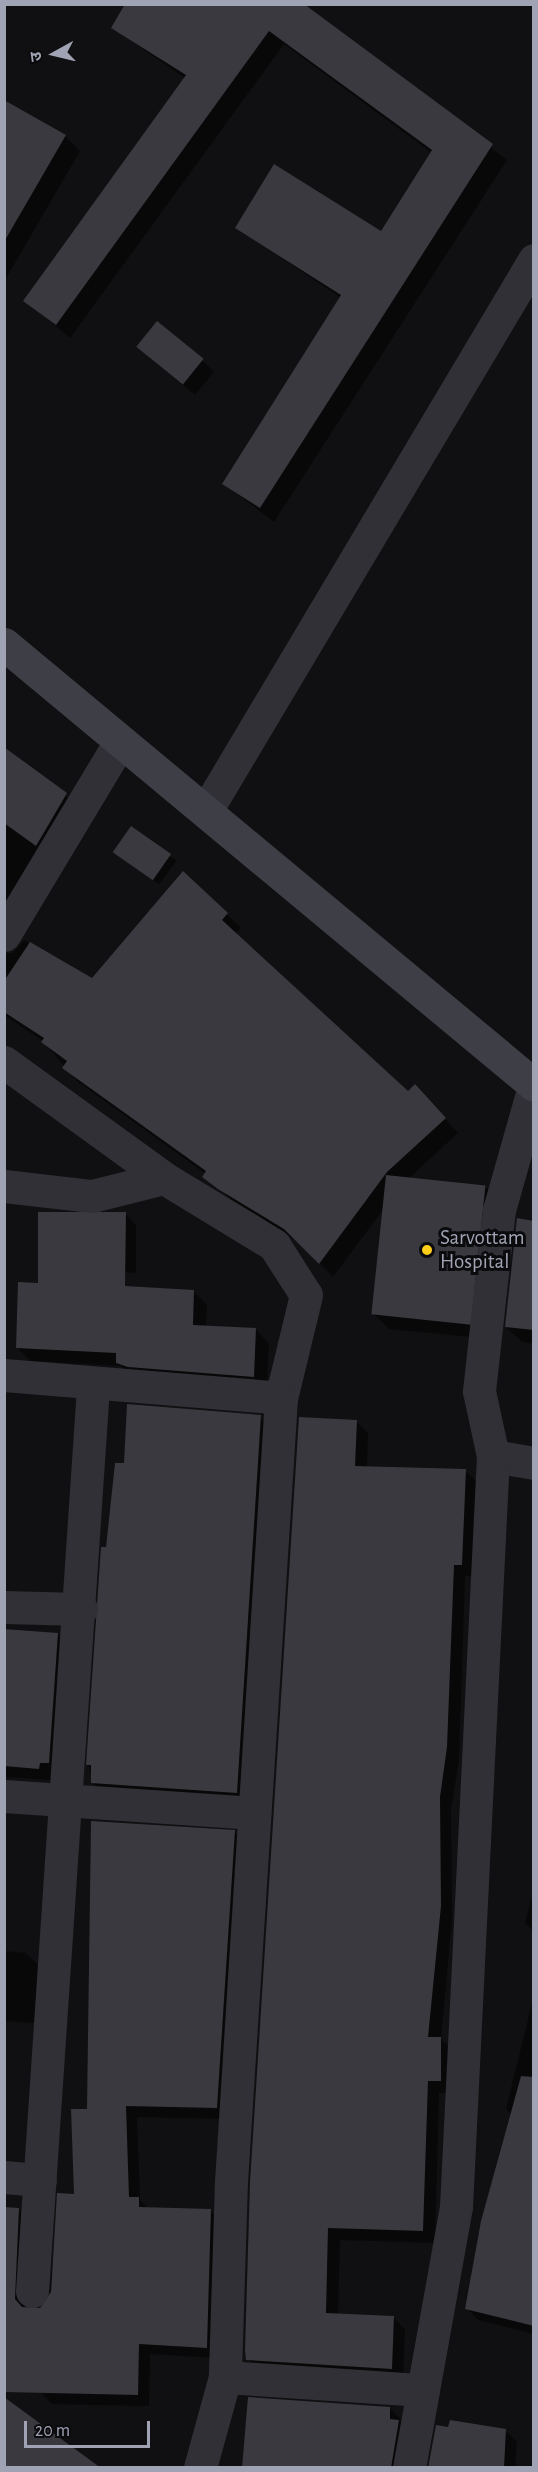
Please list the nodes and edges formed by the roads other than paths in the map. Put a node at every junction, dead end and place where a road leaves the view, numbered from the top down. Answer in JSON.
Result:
{"nodes":[{"id":1,"x":534,"y":260,"type":"edge"},
{"id":2,"x":4,"y":644,"type":"edge"},
{"id":3,"x":120,"y":742,"type":"junction"},
{"id":4,"x":207,"y":809,"type":"junction"},
{"id":5,"x":4,"y":935,"type":"edge"},
{"id":6,"x":4,"y":1062,"type":"edge"},
{"id":7,"x":534,"y":1086,"type":"edge"},
{"id":8,"x":164,"y":1178,"type":"junction"},
{"id":9,"x":4,"y":1186,"type":"edge"},
{"id":10,"x":4,"y":1375,"type":"edge"},
{"id":11,"x":93,"y":1387,"type":"junction"},
{"id":12,"x":281,"y":1398,"type":"junction"},
{"id":13,"x":493,"y":1456,"type":"junction"},
{"id":14,"x":534,"y":1463,"type":"edge"},
{"id":15,"x":4,"y":1607,"type":"edge"},
{"id":16,"x":81,"y":1609,"type":"junction"},
{"id":17,"x":4,"y":1796,"type":"edge"},
{"id":18,"x":69,"y":1800,"type":"junction"},
{"id":19,"x":254,"y":1813,"type":"junction"},
{"id":20,"x":4,"y":2177,"type":"edge"},
{"id":21,"x":40,"y":2180,"type":"junction"},
{"id":22,"x":32,"y":2291,"type":"dead end"},
{"id":23,"x":225,"y":2377,"type":"junction"},
{"id":24,"x":423,"y":2390,"type":"junction"},
{"id":25,"x":200,"y":2468,"type":"edge"},
{"id":26,"x":409,"y":2468,"type":"edge"}],
"edges":[{"from":1,"to":4,"type":"street"},
{"from":2,"to":3,"type":"street"},
{"from":3,"to":4,"type":"street"},
{"from":3,"to":5,"type":"street"},
{"from":4,"to":7,"type":"street"},
{"from":6,"to":8,"type":"street"},
{"from":7,"to":13,"type":"street"},
{"from":8,"to":9,"type":"street"},
{"from":8,"to":12,"type":"street"},
{"from":10,"to":11,"type":"street"},
{"from":11,"to":12,"type":"street"},
{"from":11,"to":16,"type":"street"},
{"from":12,"to":19,"type":"street"},
{"from":13,"to":14,"type":"street"},
{"from":13,"to":24,"type":"street"},
{"from":15,"to":16,"type":"street"},
{"from":16,"to":18,"type":"street"},
{"from":17,"to":18,"type":"street"},
{"from":18,"to":19,"type":"street"},
{"from":18,"to":21,"type":"street"},
{"from":19,"to":23,"type":"street"},
{"from":20,"to":21,"type":"street"},
{"from":21,"to":22,"type":"street"},
{"from":23,"to":24,"type":"street"},
{"from":23,"to":25,"type":"street"},
{"from":24,"to":26,"type":"street"}]}
